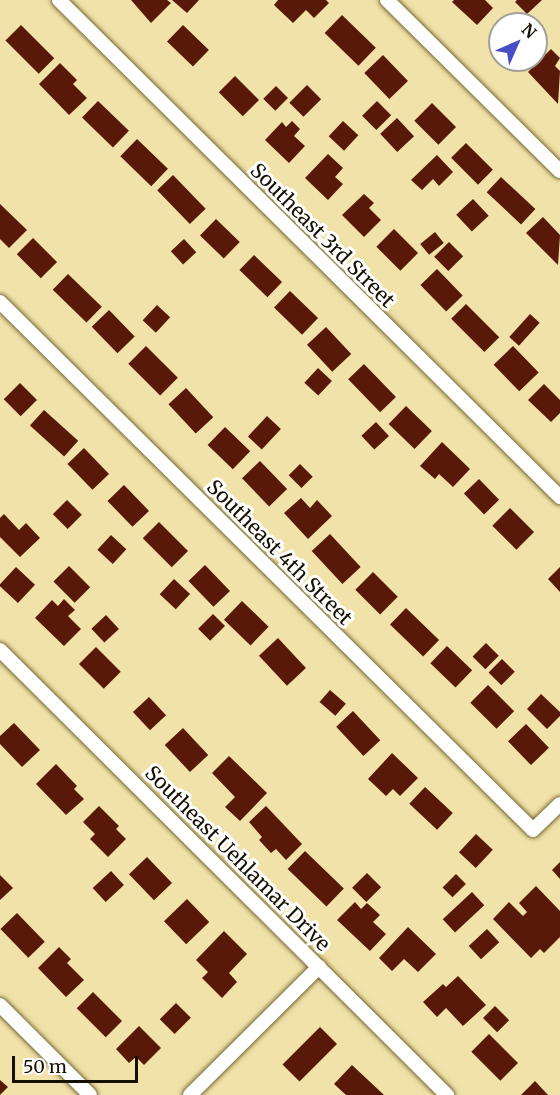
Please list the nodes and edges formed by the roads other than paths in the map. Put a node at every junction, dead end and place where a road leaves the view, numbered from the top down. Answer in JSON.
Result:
{"nodes":[{"id":1,"x":59,"y":0,"type":"edge"},
{"id":2,"x":387,"y":0,"type":"edge"},
{"id":3,"x":560,"y":171,"type":"edge"},
{"id":4,"x":0,"y":302,"type":"edge"},
{"id":5,"x":560,"y":497,"type":"edge"},
{"id":6,"x":0,"y":650,"type":"edge"},
{"id":7,"x":560,"y":804,"type":"edge"},
{"id":8,"x":319,"y":967,"type":"junction"},
{"id":9,"x":0,"y":1005,"type":"edge"},
{"id":10,"x":90,"y":1095,"type":"edge"},
{"id":11,"x":190,"y":1095,"type":"edge"},
{"id":12,"x":447,"y":1095,"type":"edge"}],
"edges":[{"from":1,"to":5,"type":"street","name":"Southeast 3rd Street"},
{"from":2,"to":3,"type":"street"},
{"from":4,"to":7,"type":"street","name":"Southeast 4th Street"},
{"from":6,"to":8,"type":"street","name":"Southeast Uehlamar Drive"},
{"from":8,"to":11,"type":"street"},
{"from":8,"to":12,"type":"street","name":"Southeast Uehlamar Drive"},
{"from":9,"to":10,"type":"street"}]}
